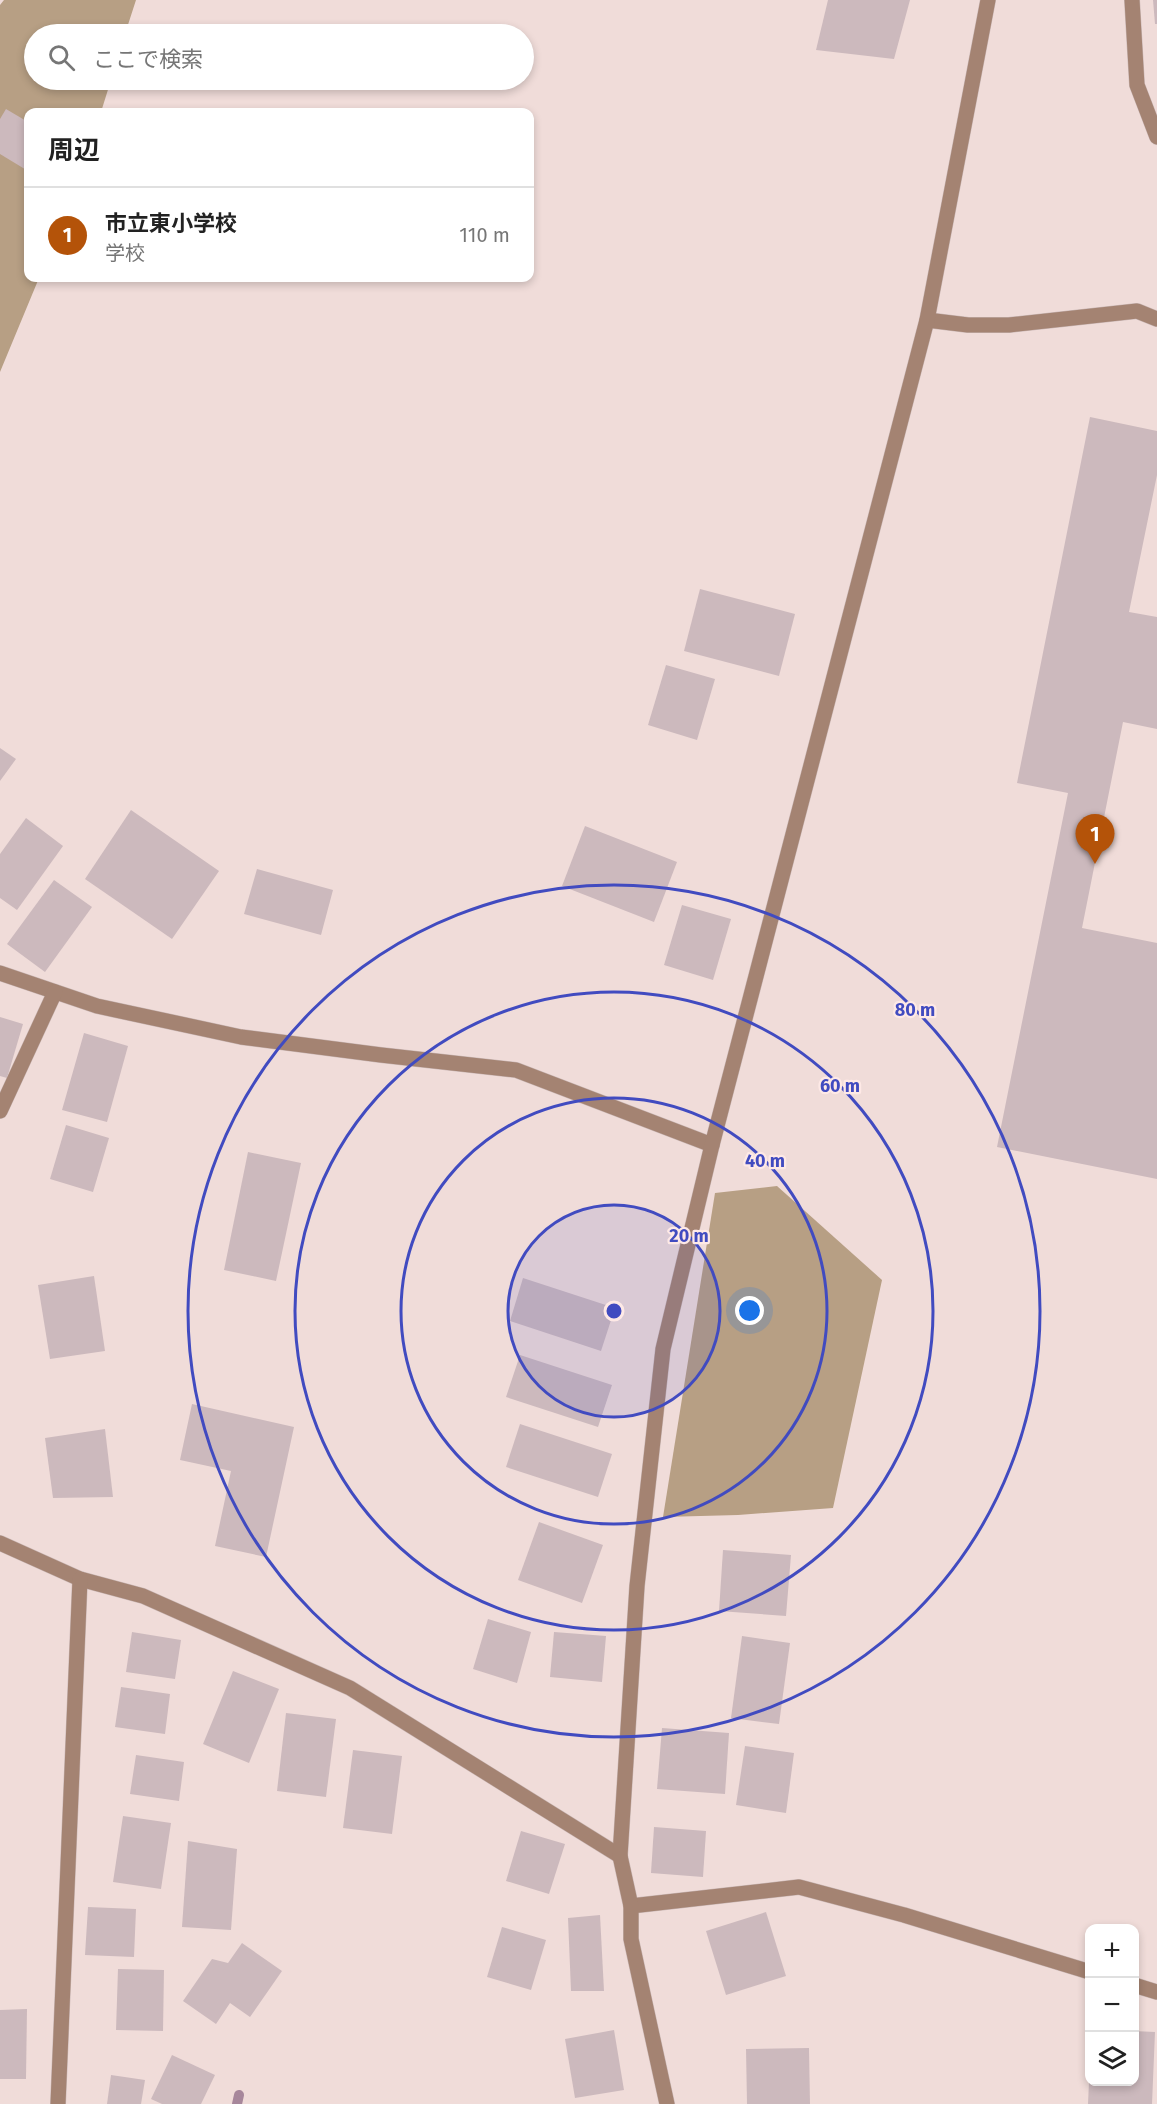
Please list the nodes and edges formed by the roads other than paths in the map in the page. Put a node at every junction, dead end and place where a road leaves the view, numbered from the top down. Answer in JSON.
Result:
{"nodes":[{"id":1,"x":988,"y":0,"type":"edge"},
{"id":2,"x":1132,"y":0,"type":"edge"},
{"id":3,"x":1157,"y":136,"type":"edge"},
{"id":4,"x":1157,"y":319,"type":"edge"},
{"id":5,"x":927,"y":320,"type":"junction"},
{"id":6,"x":0,"y":973,"type":"edge"},
{"id":7,"x":55,"y":992,"type":"junction"},
{"id":8,"x":0,"y":1111,"type":"edge"},
{"id":9,"x":711,"y":1144,"type":"junction"},
{"id":10,"x":0,"y":1543,"type":"edge"},
{"id":11,"x":80,"y":1579,"type":"junction"},
{"id":12,"x":620,"y":1856,"type":"junction"},
{"id":13,"x":631,"y":1906,"type":"junction"},
{"id":14,"x":1085,"y":1971,"type":"edge"},
{"id":15,"x":1139,"y":1987,"type":"edge"},
{"id":16,"x":1157,"y":1992,"type":"edge"},
{"id":17,"x":58,"y":2104,"type":"edge"},
{"id":18,"x":667,"y":2104,"type":"edge"}],
"edges":[{"from":1,"to":5,"type":"street"},
{"from":2,"to":3,"type":"street"},
{"from":4,"to":5,"type":"street"},
{"from":5,"to":9,"type":"street"},
{"from":6,"to":7,"type":"street"},
{"from":7,"to":8,"type":"street"},
{"from":7,"to":9,"type":"street"},
{"from":9,"to":12,"type":"street"},
{"from":10,"to":11,"type":"street"},
{"from":11,"to":12,"type":"street"},
{"from":11,"to":17,"type":"street"},
{"from":12,"to":13,"type":"street"},
{"from":13,"to":14,"type":"street"},
{"from":13,"to":18,"type":"street"},
{"from":15,"to":16,"type":"street"}]}
